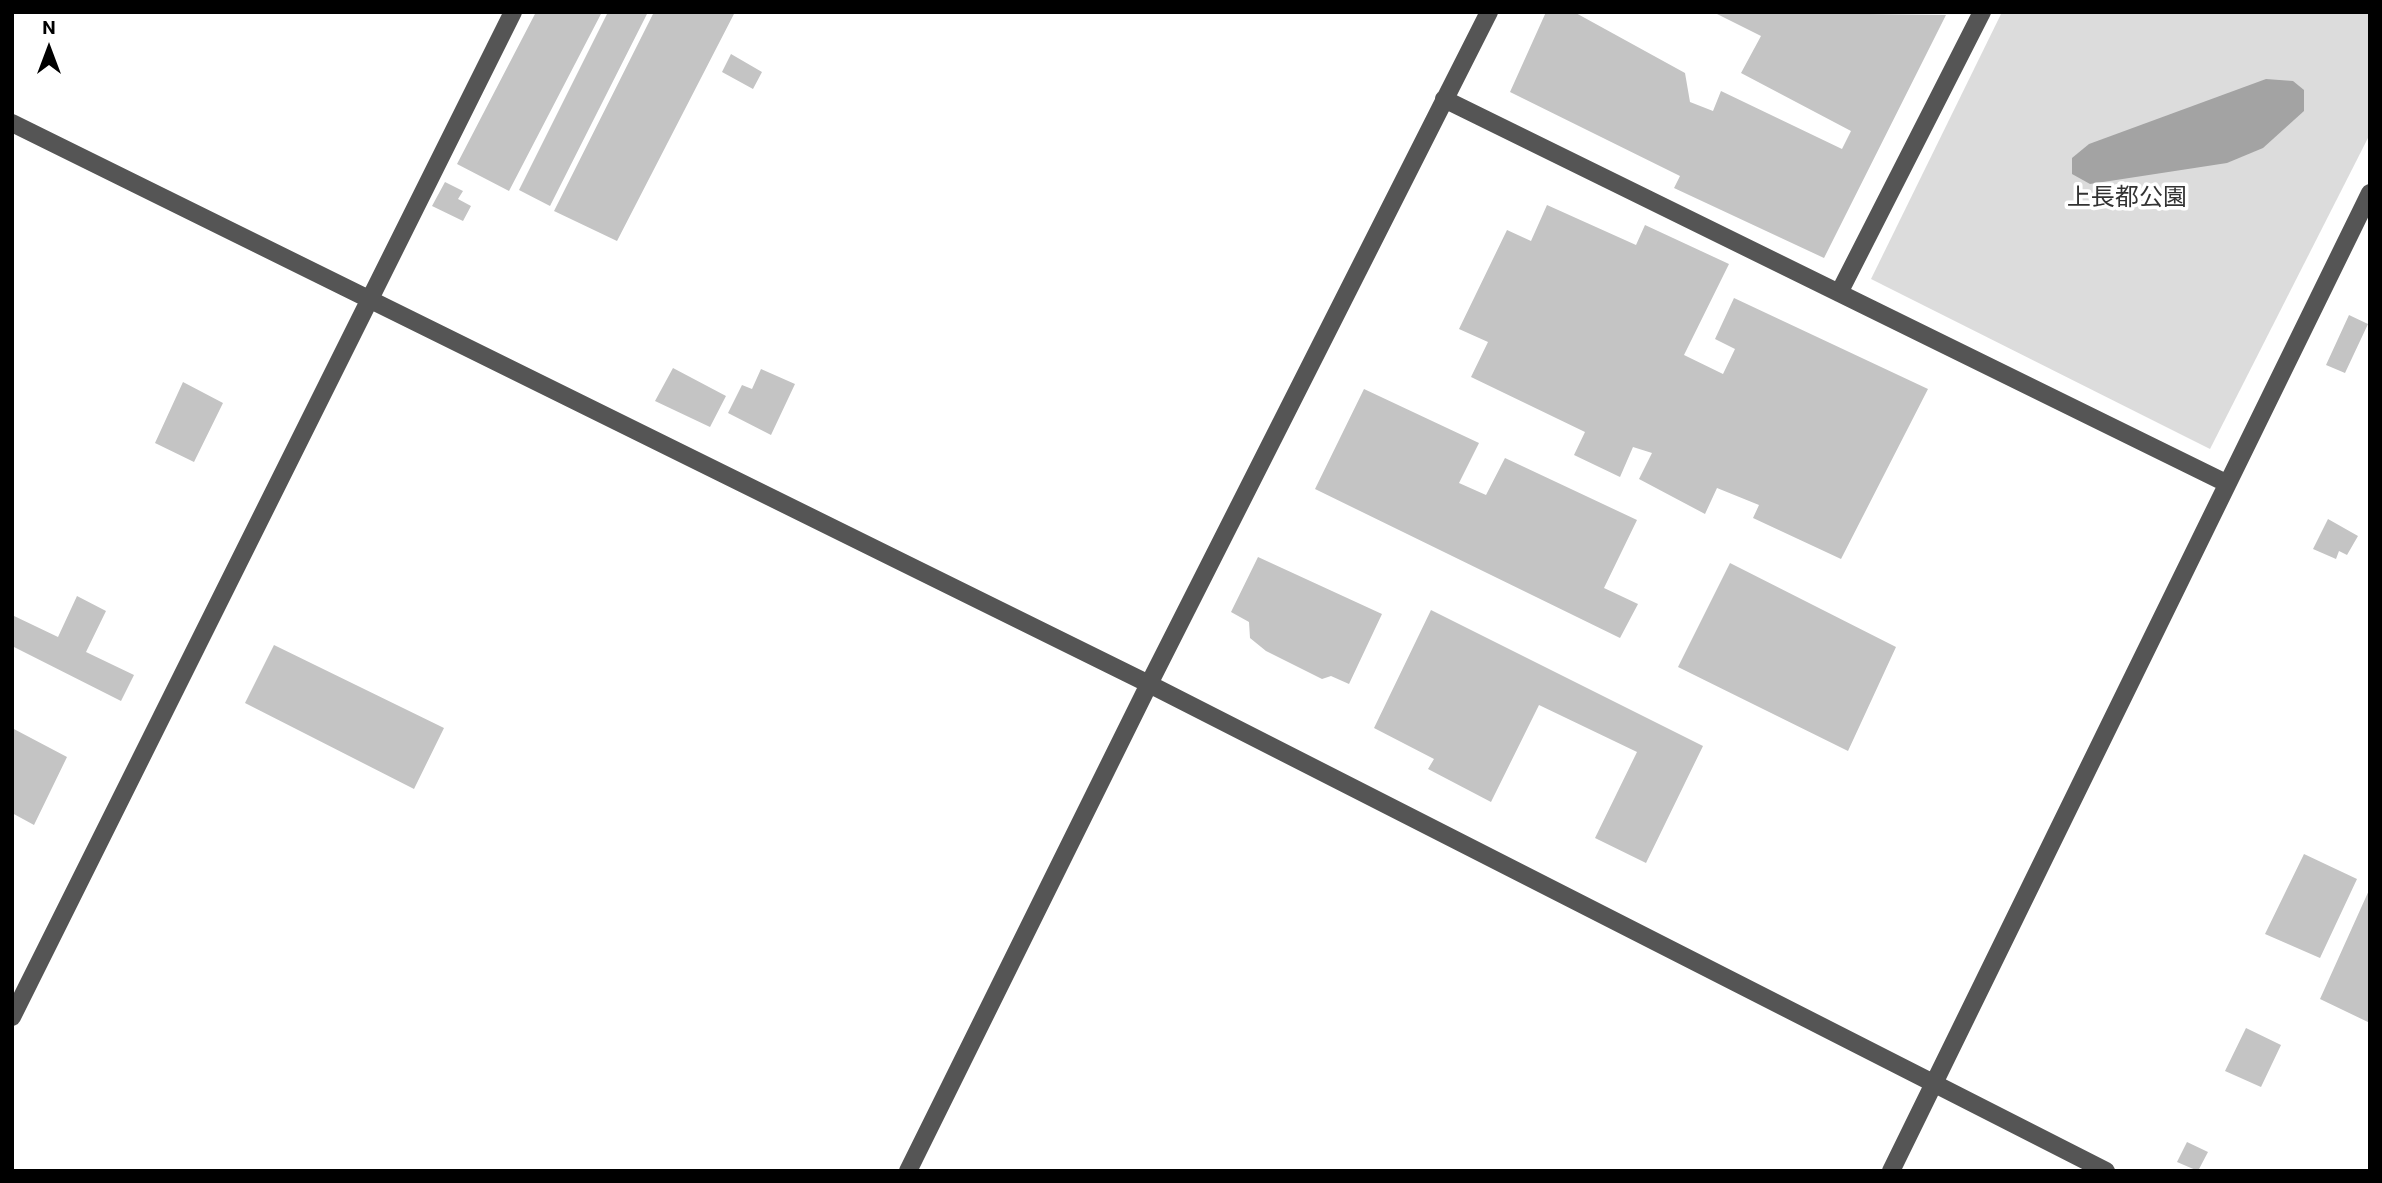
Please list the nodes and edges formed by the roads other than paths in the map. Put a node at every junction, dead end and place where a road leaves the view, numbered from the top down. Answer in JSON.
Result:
{"nodes":[{"id":1,"x":513,"y":12,"type":"edge"},
{"id":2,"x":1489,"y":12,"type":"edge"},
{"id":3,"x":1982,"y":12,"type":"edge"},
{"id":4,"x":1444,"y":99,"type":"junction"},
{"id":5,"x":12,"y":122,"type":"edge"},
{"id":6,"x":2370,"y":193,"type":"edge"},
{"id":7,"x":1839,"y":293,"type":"junction"},
{"id":8,"x":370,"y":299,"type":"junction"},
{"id":9,"x":2226,"y":483,"type":"junction"},
{"id":10,"x":1149,"y":684,"type":"junction"},
{"id":11,"x":12,"y":1017,"type":"edge"},
{"id":12,"x":1933,"y":1085,"type":"junction"},
{"id":13,"x":908,"y":1171,"type":"edge"},
{"id":14,"x":1891,"y":1171,"type":"edge"},
{"id":15,"x":2106,"y":1171,"type":"edge"}],
"edges":[{"from":1,"to":8,"type":"street"},
{"from":2,"to":4,"type":"street"},
{"from":3,"to":7,"type":"street"},
{"from":4,"to":7,"type":"street"},
{"from":4,"to":10,"type":"street"},
{"from":5,"to":8,"type":"street"},
{"from":6,"to":9,"type":"street"},
{"from":7,"to":9,"type":"street"},
{"from":8,"to":10,"type":"street"},
{"from":8,"to":11,"type":"street"},
{"from":9,"to":12,"type":"street"},
{"from":10,"to":12,"type":"street"},
{"from":10,"to":13,"type":"street"},
{"from":12,"to":14,"type":"street"},
{"from":12,"to":15,"type":"street"}]}
